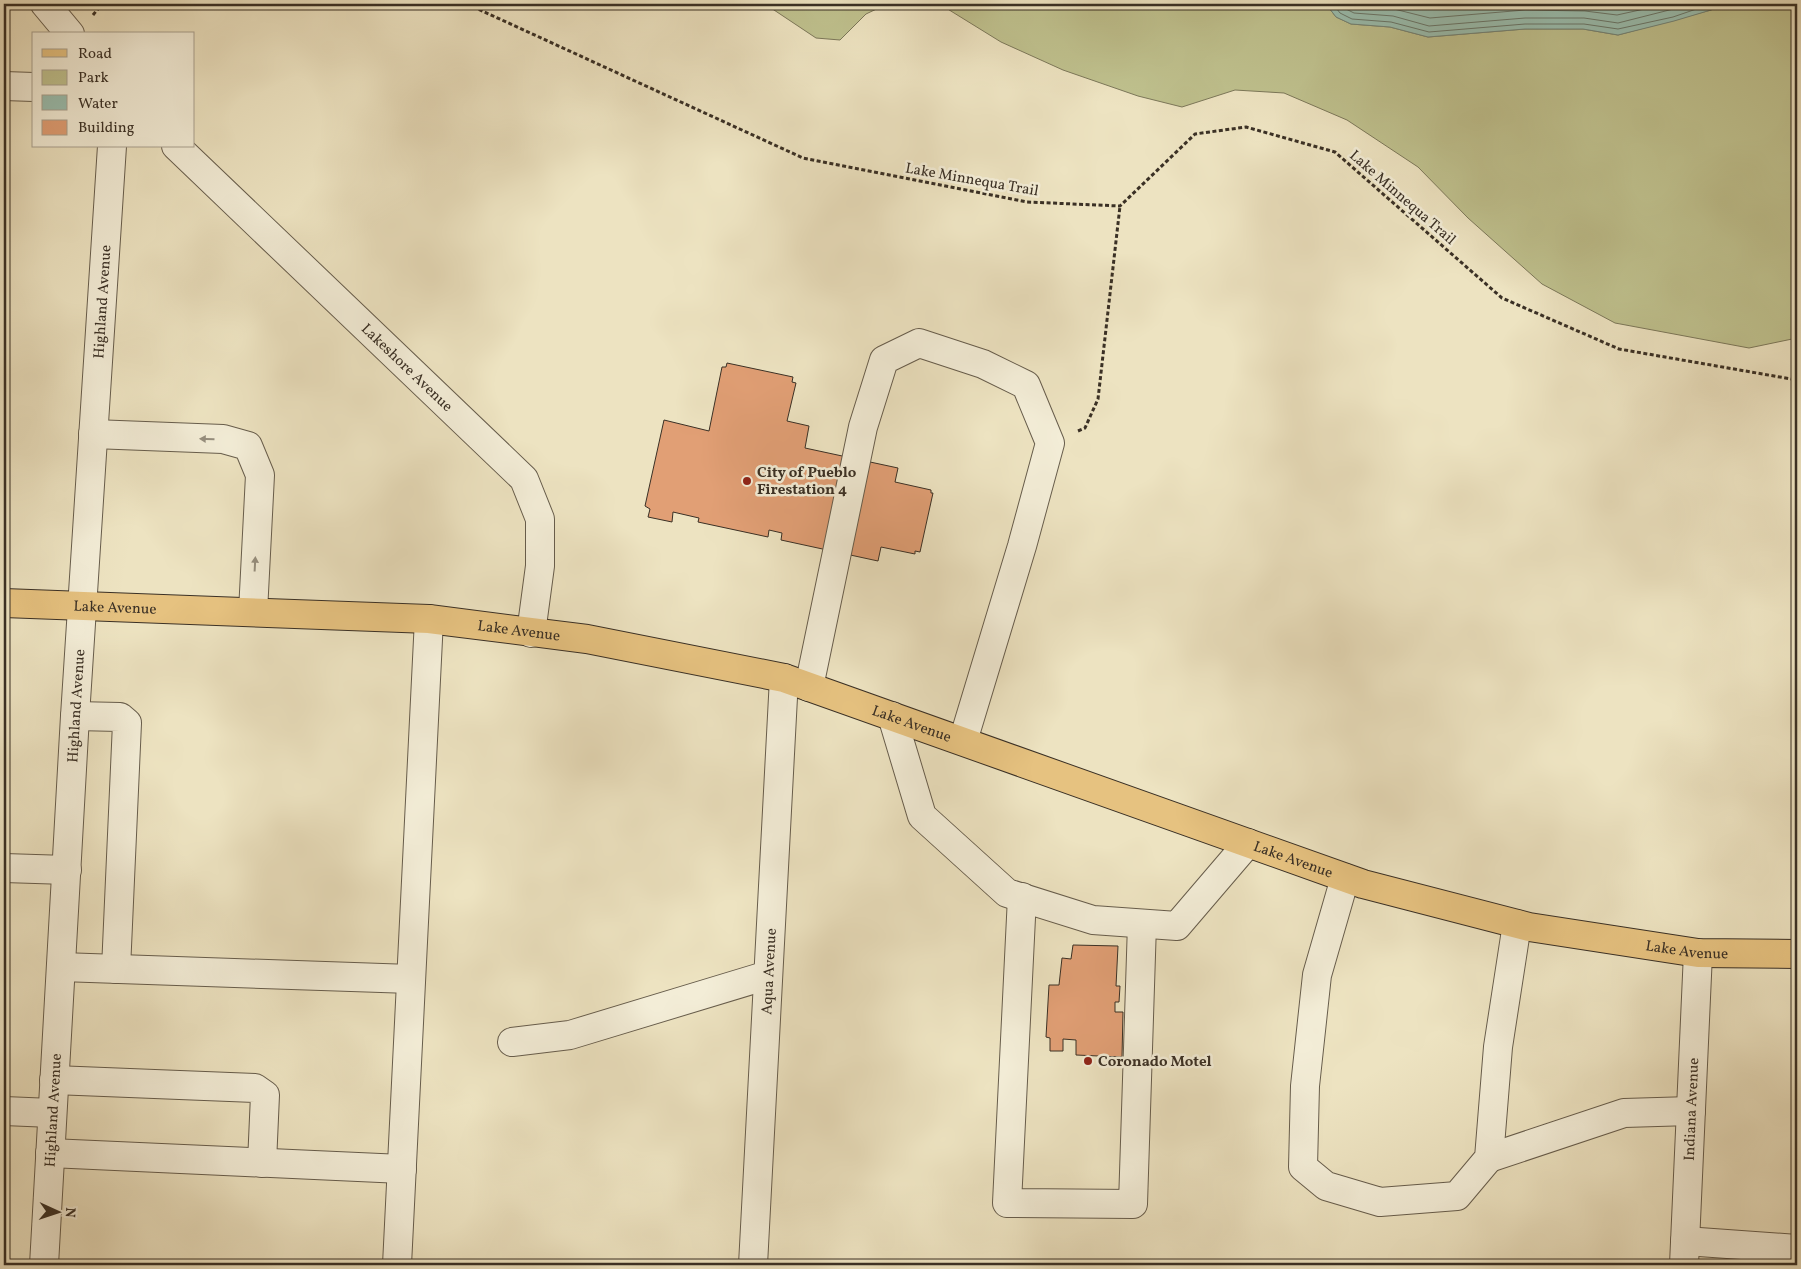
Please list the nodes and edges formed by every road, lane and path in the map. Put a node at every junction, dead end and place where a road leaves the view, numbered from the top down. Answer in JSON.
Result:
{"nodes":[{"id":1,"x":45,"y":4,"type":"edge"},
{"id":2,"x":467,"y":4,"type":"edge"},
{"id":3,"x":68,"y":32,"type":"edge"},
{"id":4,"x":4,"y":86,"type":"edge"},
{"id":5,"x":32,"y":87,"type":"edge"},
{"id":6,"x":112,"y":148,"type":"edge"},
{"id":7,"x":178,"y":148,"type":"edge"},
{"id":8,"x":1120,"y":206,"type":"junction"},
{"id":9,"x":1797,"y":380,"type":"edge"},
{"id":10,"x":93,"y":434,"type":"junction"},
{"id":11,"x":1050,"y":443,"type":"junction"},
{"id":12,"x":4,"y":603,"type":"edge"},
{"id":13,"x":82,"y":606,"type":"junction"},
{"id":14,"x":253,"y":612,"type":"junction"},
{"id":15,"x":429,"y":619,"type":"junction"},
{"id":16,"x":531,"y":633,"type":"junction"},
{"id":17,"x":784,"y":678,"type":"junction"},
{"id":18,"x":810,"y":687,"type":"junction"},
{"id":19,"x":75,"y":716,"type":"junction"},
{"id":20,"x":892,"y":716,"type":"junction"},
{"id":21,"x":963,"y":741,"type":"junction"},
{"id":22,"x":1248,"y":843,"type":"junction"},
{"id":23,"x":4,"y":868,"type":"edge"},
{"id":24,"x":67,"y":870,"type":"junction"},
{"id":25,"x":1345,"y":878,"type":"junction"},
{"id":26,"x":1022,"y":897,"type":"junction"},
{"id":27,"x":1142,"y":924,"type":"junction"},
{"id":28,"x":1517,"y":924,"type":"junction"},
{"id":29,"x":1698,"y":953,"type":"junction"},
{"id":30,"x":1797,"y":954,"type":"edge"},
{"id":31,"x":61,"y":967,"type":"junction"},
{"id":32,"x":116,"y":969,"type":"junction"},
{"id":33,"x":768,"y":975,"type":"junction"},
{"id":34,"x":411,"y":979,"type":"junction"},
{"id":35,"x":512,"y":1042,"type":"dead end"},
{"id":36,"x":54,"y":1080,"type":"junction"},
{"id":37,"x":1691,"y":1111,"type":"junction"},
{"id":38,"x":4,"y":1112,"type":"edge"},
{"id":39,"x":52,"y":1113,"type":"junction"},
{"id":40,"x":50,"y":1153,"type":"junction"},
{"id":41,"x":1489,"y":1158,"type":"junction"},
{"id":42,"x":262,"y":1163,"type":"junction"},
{"id":43,"x":402,"y":1169,"type":"junction"},
{"id":44,"x":1797,"y":1249,"type":"edge"},
{"id":45,"x":1685,"y":1253,"type":"edge"},
{"id":46,"x":44,"y":1265,"type":"edge"},
{"id":47,"x":397,"y":1265,"type":"edge"},
{"id":48,"x":753,"y":1265,"type":"edge"}],
"edges":[{"from":1,"to":3,"type":"street"},
{"from":2,"to":8,"type":"path","name":"Lake Minnequa Trail"},
{"from":4,"to":5,"type":"street"},
{"from":6,"to":10,"type":"street","name":"Highland Avenue"},
{"from":7,"to":16,"type":"street","name":"Lakeshore Avenue"},
{"from":8,"to":9,"type":"path","name":"Lake Minnequa Trail"},
{"from":8,"to":11,"type":"path"},
{"from":10,"to":13,"type":"street","name":"Highland Avenue"},
{"from":14,"to":10,"type":"street","one_way":true},
{"from":11,"to":18,"type":"street"},
{"from":11,"to":21,"type":"street"},
{"from":12,"to":13,"type":"main road","name":"Lake Avenue"},
{"from":13,"to":14,"type":"main road","name":"Lake Avenue"},
{"from":13,"to":19,"type":"street","name":"Highland Avenue"},
{"from":14,"to":15,"type":"main road","name":"Lake Avenue"},
{"from":15,"to":16,"type":"main road","name":"Lake Avenue"},
{"from":15,"to":34,"type":"street"},
{"from":16,"to":17,"type":"main road","name":"Lake Avenue"},
{"from":17,"to":18,"type":"main road","name":"Lake Avenue"},
{"from":17,"to":33,"type":"street","name":"Aqua Avenue"},
{"from":18,"to":20,"type":"main road","name":"Lake Avenue"},
{"from":19,"to":24,"type":"street","name":"Highland Avenue"},
{"from":19,"to":32,"type":"street"},
{"from":20,"to":21,"type":"main road","name":"Lake Avenue"},
{"from":20,"to":26,"type":"street"},
{"from":21,"to":22,"type":"main road","name":"Lake Avenue"},
{"from":22,"to":25,"type":"main road","name":"Lake Avenue"},
{"from":22,"to":27,"type":"street"},
{"from":23,"to":24,"type":"street"},
{"from":24,"to":31,"type":"street","name":"Highland Avenue"},
{"from":25,"to":28,"type":"main road","name":"Lake Avenue"},
{"from":25,"to":41,"type":"street"},
{"from":26,"to":27,"type":"street"},
{"from":26,"to":27,"type":"street"},
{"from":28,"to":29,"type":"main road","name":"Lake Avenue"},
{"from":28,"to":41,"type":"street"},
{"from":29,"to":30,"type":"main road","name":"Lake Avenue"},
{"from":29,"to":37,"type":"street","name":"Indiana Avenue"},
{"from":31,"to":32,"type":"street"},
{"from":31,"to":36,"type":"street","name":"Highland Avenue"},
{"from":32,"to":34,"type":"street"},
{"from":33,"to":35,"type":"street"},
{"from":33,"to":48,"type":"street","name":"Aqua Avenue"},
{"from":34,"to":43,"type":"street"},
{"from":36,"to":39,"type":"street","name":"Highland Avenue"},
{"from":36,"to":42,"type":"street"},
{"from":37,"to":41,"type":"street"},
{"from":37,"to":45,"type":"street","name":"Indiana Avenue"},
{"from":38,"to":39,"type":"street"},
{"from":39,"to":40,"type":"street","name":"Highland Avenue"},
{"from":40,"to":42,"type":"street"},
{"from":40,"to":46,"type":"street","name":"Highland Avenue"},
{"from":42,"to":43,"type":"street"},
{"from":43,"to":47,"type":"street"},
{"from":44,"to":45,"type":"street"}]}
